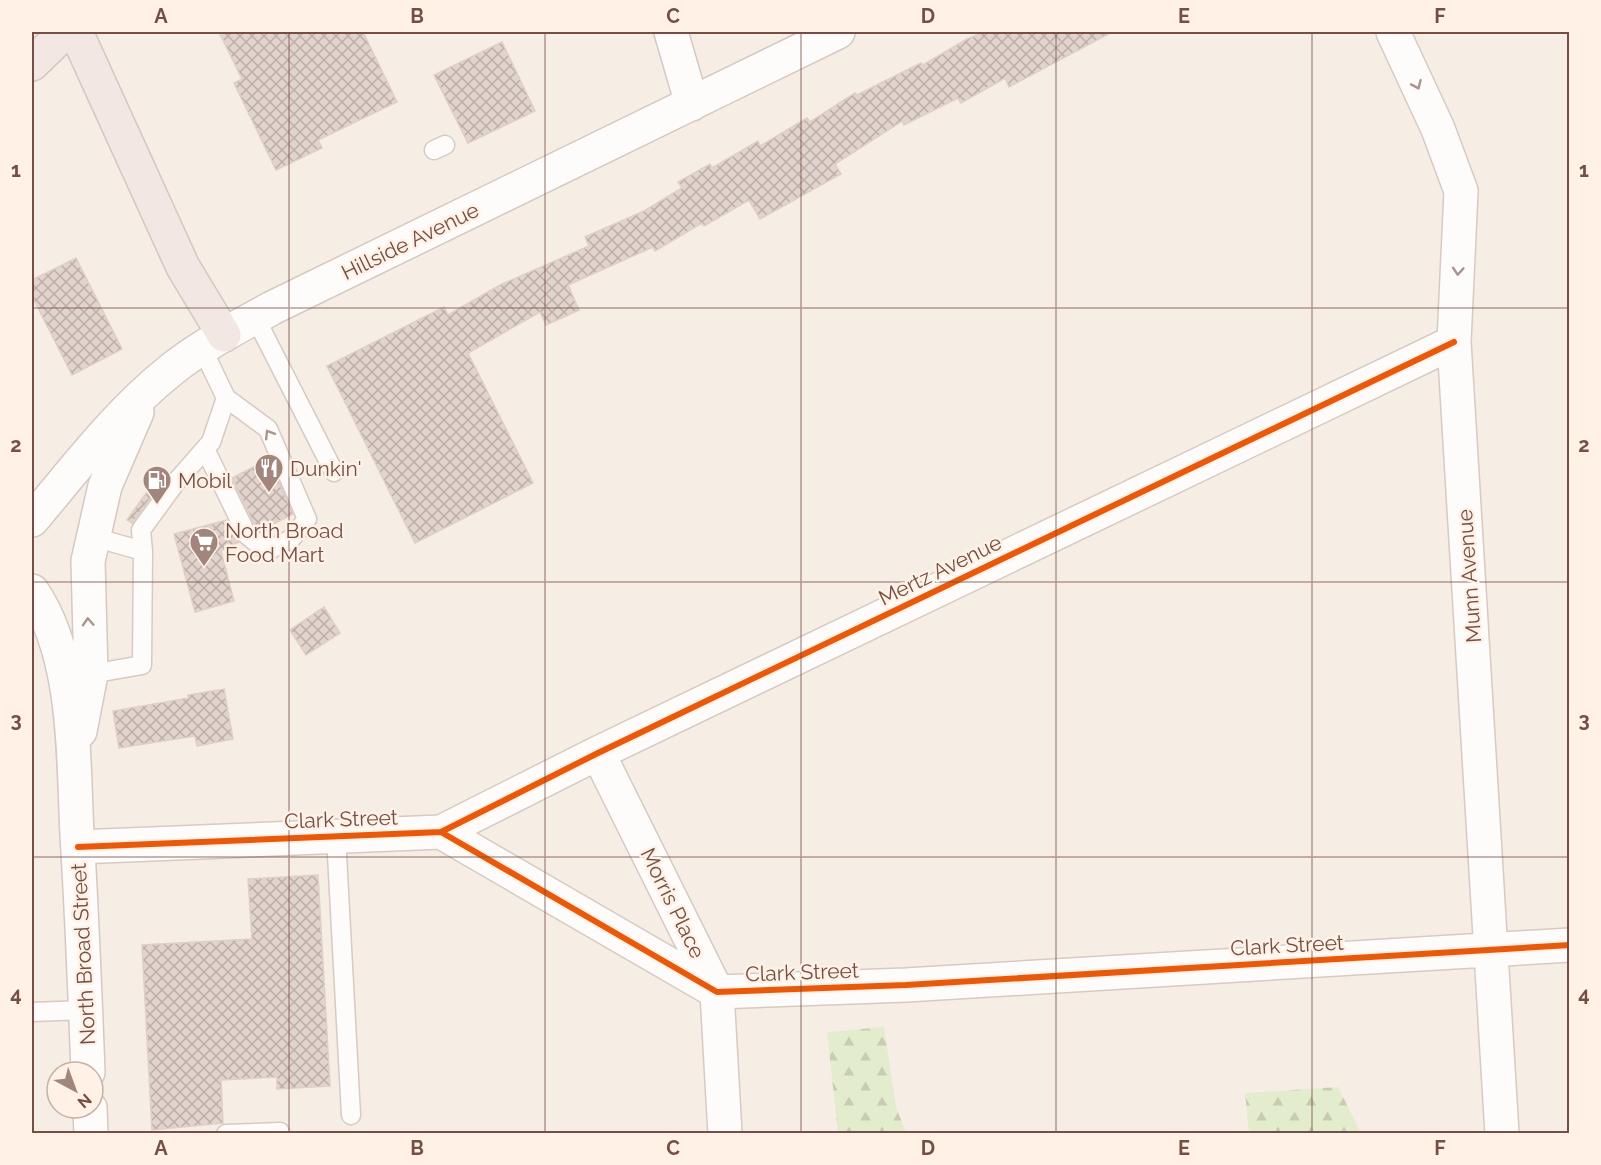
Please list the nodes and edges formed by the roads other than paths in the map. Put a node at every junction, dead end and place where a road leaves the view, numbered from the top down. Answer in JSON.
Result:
{"nodes":[{"id":1,"x":65,"y":32,"type":"edge"},
{"id":2,"x":76,"y":32,"type":"edge"},
{"id":3,"x":671,"y":32,"type":"edge"},
{"id":4,"x":838,"y":32,"type":"edge"},
{"id":5,"x":1393,"y":32,"type":"edge"},
{"id":6,"x":32,"y":64,"type":"edge"},
{"id":7,"x":692,"y":104,"type":"junction"},
{"id":8,"x":255,"y":318,"type":"junction"},
{"id":9,"x":213,"y":342,"type":"junction"},
{"id":10,"x":1454,"y":342,"type":"junction"},
{"id":11,"x":149,"y":388,"type":"junction"},
{"id":12,"x":226,"y":398,"type":"junction"},
{"id":13,"x":205,"y":448,"type":"junction"},
{"id":14,"x":334,"y":472,"type":"dead end"},
{"id":15,"x":32,"y":520,"type":"edge"},
{"id":16,"x":93,"y":537,"type":"junction"},
{"id":17,"x":143,"y":551,"type":"junction"},
{"id":18,"x":32,"y":591,"type":"edge"},
{"id":19,"x":91,"y":674,"type":"junction"},
{"id":20,"x":598,"y":753,"type":"junction"},
{"id":21,"x":73,"y":762,"type":"junction"},
{"id":22,"x":441,"y":832,"type":"junction"},
{"id":23,"x":336,"y":836,"type":"junction"},
{"id":24,"x":78,"y":847,"type":"junction"},
{"id":25,"x":1569,"y":945,"type":"edge"},
{"id":26,"x":1492,"y":949,"type":"junction"},
{"id":27,"x":717,"y":992,"type":"junction"},
{"id":28,"x":86,"y":1010,"type":"junction"},
{"id":29,"x":32,"y":1012,"type":"edge"},
{"id":30,"x":88,"y":1060,"type":"edge"},
{"id":31,"x":351,"y":1115,"type":"dead end"},
{"id":32,"x":280,"y":1132,"type":"edge"},
{"id":33,"x":226,"y":1134,"type":"edge"},
{"id":34,"x":725,"y":1134,"type":"edge"},
{"id":35,"x":1502,"y":1134,"type":"edge"}],
"edges":[{"from":1,"to":6,"type":"highway"},
{"from":2,"to":9,"type":"highway"},
{"from":3,"to":7,"type":"street"},
{"from":4,"to":7,"type":"street","name":"Hillside Avenue"},
{"from":5,"to":10,"type":"street","name":"Munn Avenue","one_way":true},
{"from":7,"to":8,"type":"street","name":"Hillside Avenue"},
{"from":8,"to":9,"type":"street","name":"Hillside Avenue"},
{"from":8,"to":14,"type":"lane"},
{"from":9,"to":11,"type":"street","name":"Hillside Avenue"},
{"from":9,"to":12,"type":"lane"},
{"from":10,"to":20,"type":"street","name":"Mertz Avenue"},
{"from":10,"to":26,"type":"street","name":"Munn Avenue"},
{"from":11,"to":15,"type":"street","name":"Hillside Avenue"},
{"from":11,"to":16,"type":"street"},
{"from":12,"to":13,"type":"lane"},
{"from":13,"to":12,"type":"lane","one_way":true},
{"from":13,"to":17,"type":"lane"},
{"from":16,"to":17,"type":"lane"},
{"from":19,"to":16,"type":"street","one_way":true},
{"from":17,"to":19,"type":"lane"},
{"from":18,"to":21,"type":"street","name":"North Broad Street"},
{"from":19,"to":21,"type":"street"},
{"from":20,"to":22,"type":"street","name":"Mertz Avenue"},
{"from":20,"to":27,"type":"street","name":"Morris Place"},
{"from":21,"to":24,"type":"street","name":"North Broad Street"},
{"from":22,"to":23,"type":"street","name":"Clark Street"},
{"from":22,"to":27,"type":"street","name":"Clark Street"},
{"from":23,"to":24,"type":"street","name":"Clark Street"},
{"from":23,"to":31,"type":"lane"},
{"from":24,"to":28,"type":"street","name":"North Broad Street"},
{"from":25,"to":26,"type":"street","name":"Clark Street"},
{"from":26,"to":27,"type":"street","name":"Clark Street"},
{"from":26,"to":35,"type":"street","name":"Munn Avenue"},
{"from":27,"to":34,"type":"street","name":"Morris Place"},
{"from":28,"to":29,"type":"lane"},
{"from":28,"to":30,"type":"street","name":"North Broad Street"},
{"from":32,"to":33,"type":"lane"}]}
